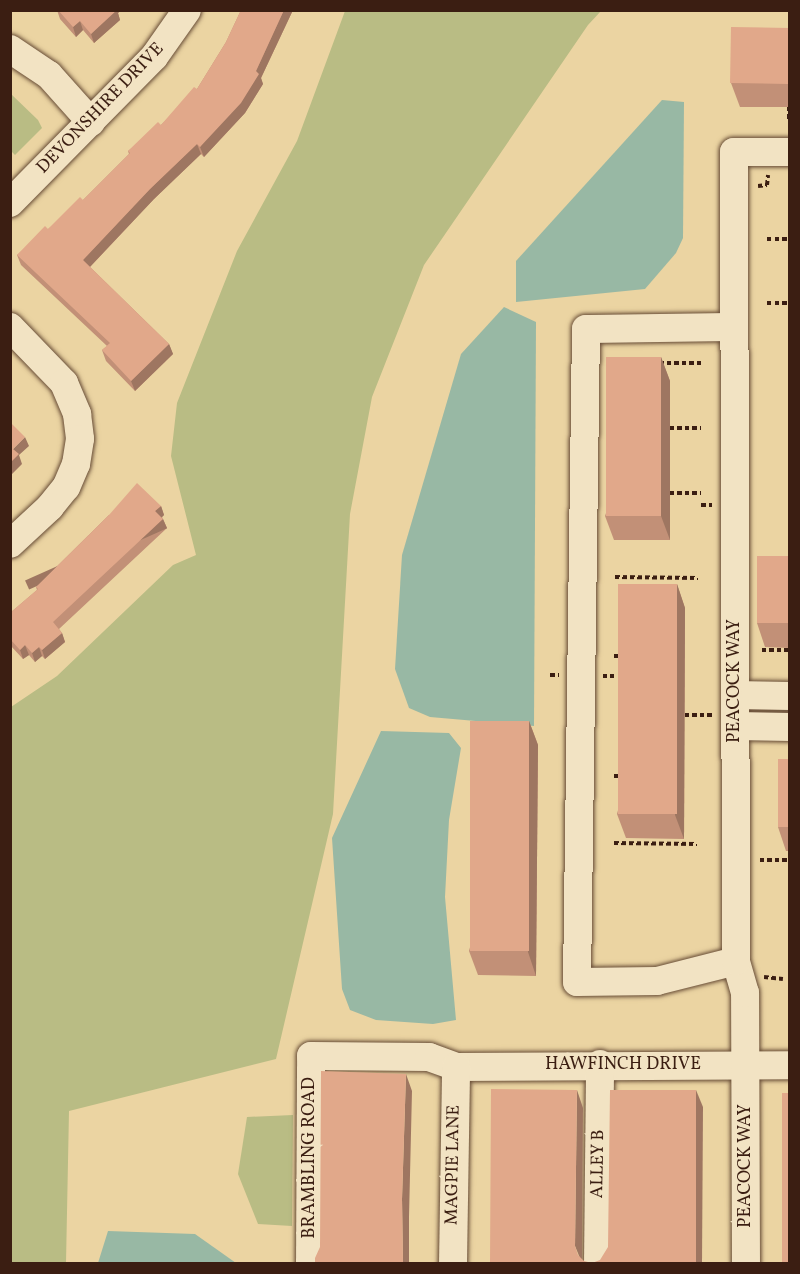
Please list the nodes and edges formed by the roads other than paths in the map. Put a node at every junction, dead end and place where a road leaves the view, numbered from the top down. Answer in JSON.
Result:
{"nodes":[{"id":1,"x":187,"y":10,"type":"edge"},
{"id":2,"x":10,"y":49,"type":"edge"},
{"id":3,"x":91,"y":122,"type":"junction"},
{"id":4,"x":789,"y":152,"type":"edge"},
{"id":5,"x":10,"y":203,"type":"edge"},
{"id":6,"x":10,"y":327,"type":"edge"},
{"id":7,"x":733,"y":327,"type":"junction"},
{"id":8,"x":10,"y":544,"type":"edge"},
{"id":9,"x":789,"y":696,"type":"edge"},
{"id":10,"x":729,"y":712,"type":"junction"},
{"id":11,"x":789,"y":727,"type":"edge"},
{"id":12,"x":736,"y":961,"type":"junction"},
{"id":13,"x":600,"y":1064,"type":"junction"},
{"id":14,"x":746,"y":1065,"type":"junction"},
{"id":15,"x":789,"y":1065,"type":"edge"},
{"id":16,"x":456,"y":1067,"type":"junction"},
{"id":17,"x":310,"y":1263,"type":"edge"},
{"id":18,"x":453,"y":1263,"type":"edge"},
{"id":19,"x":598,"y":1263,"type":"edge"},
{"id":20,"x":746,"y":1263,"type":"edge"}],
"edges":[{"from":1,"to":3,"type":"street","name":"DEVONSHIRE DRIVE"},
{"from":2,"to":3,"type":"street"},
{"from":3,"to":5,"type":"street","name":"DEVONSHIRE DRIVE"},
{"from":4,"to":7,"type":"street","name":"PEACOCK WAY"},
{"from":6,"to":8,"type":"street"},
{"from":7,"to":10,"type":"street","name":"PEACOCK WAY"},
{"from":7,"to":12,"type":"street"},
{"from":9,"to":10,"type":"street"},
{"from":10,"to":11,"type":"street"},
{"from":10,"to":12,"type":"street","name":"PEACOCK WAY"},
{"from":12,"to":14,"type":"street","name":"PEACOCK WAY"},
{"from":13,"to":14,"type":"street","name":"HAWFINCH DRIVE"},
{"from":13,"to":16,"type":"street","name":"HAWFINCH DRIVE"},
{"from":13,"to":19,"type":"street","name":"ALLEY B"},
{"from":14,"to":15,"type":"street","name":"HAWFINCH DRIVE"},
{"from":14,"to":20,"type":"street","name":"PEACOCK WAY"},
{"from":16,"to":17,"type":"street","name":"BRAMBLING ROAD"},
{"from":16,"to":18,"type":"street","name":"MAGPIE LANE"}]}
